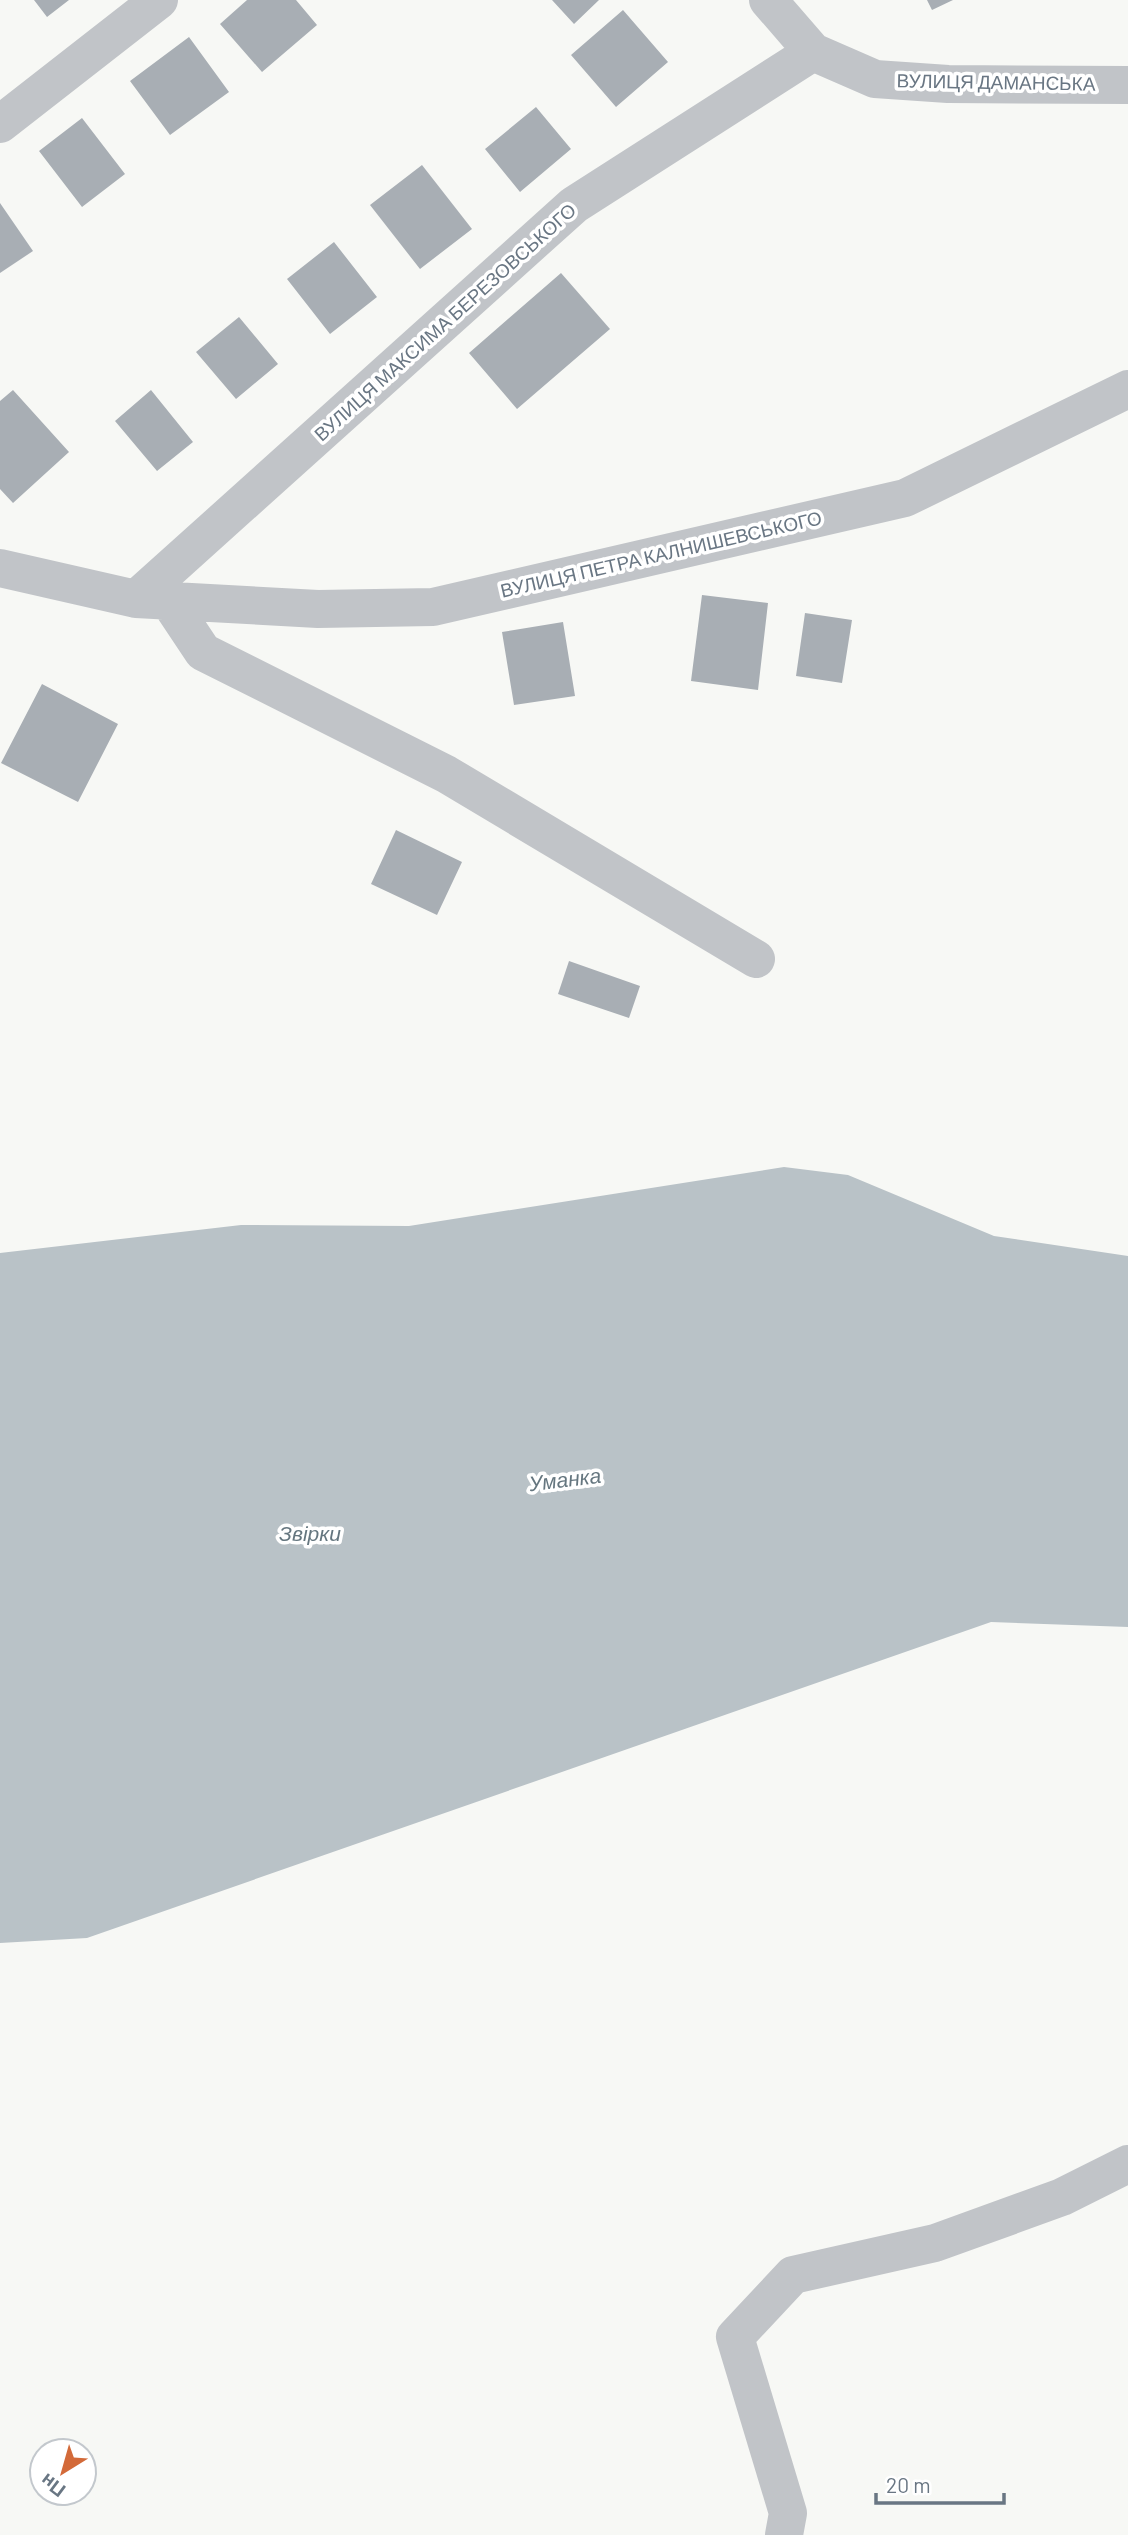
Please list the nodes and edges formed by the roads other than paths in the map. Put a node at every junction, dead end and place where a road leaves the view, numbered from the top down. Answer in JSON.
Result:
{"nodes":[{"id":1,"x":159,"y":0,"type":"edge"},
{"id":2,"x":768,"y":0,"type":"edge"},
{"id":3,"x":813,"y":52,"type":"junction"},
{"id":4,"x":1128,"y":85,"type":"edge"},
{"id":5,"x":0,"y":124,"type":"edge"},
{"id":6,"x":1128,"y":389,"type":"edge"},
{"id":7,"x":0,"y":568,"type":"edge"},
{"id":8,"x":152,"y":600,"type":"junction"},
{"id":9,"x":756,"y":959,"type":"dead end"},
{"id":10,"x":1128,"y":2164,"type":"edge"},
{"id":11,"x":784,"y":2535,"type":"edge"}],
"edges":[{"from":1,"to":5,"type":"street"},
{"from":2,"to":3,"type":"street","name":"ВУЛИЦЯ ДАМАНСЬКА"},
{"from":3,"to":4,"type":"street","name":"ВУЛИЦЯ ДАМАНСЬКА"},
{"from":3,"to":8,"type":"street","name":"ВУЛИЦЯ МАКСИМА БЕРЕЗОВСЬКОГО"},
{"from":6,"to":8,"type":"street","name":"ВУЛИЦЯ ПЕТРА КАЛНИШЕВСЬКОГО"},
{"from":7,"to":8,"type":"street","name":"ВУЛИЦЯ ПЕТРА КАЛНИШЕВСЬКОГО"},
{"from":8,"to":9,"type":"street"},
{"from":10,"to":11,"type":"street"}]}
